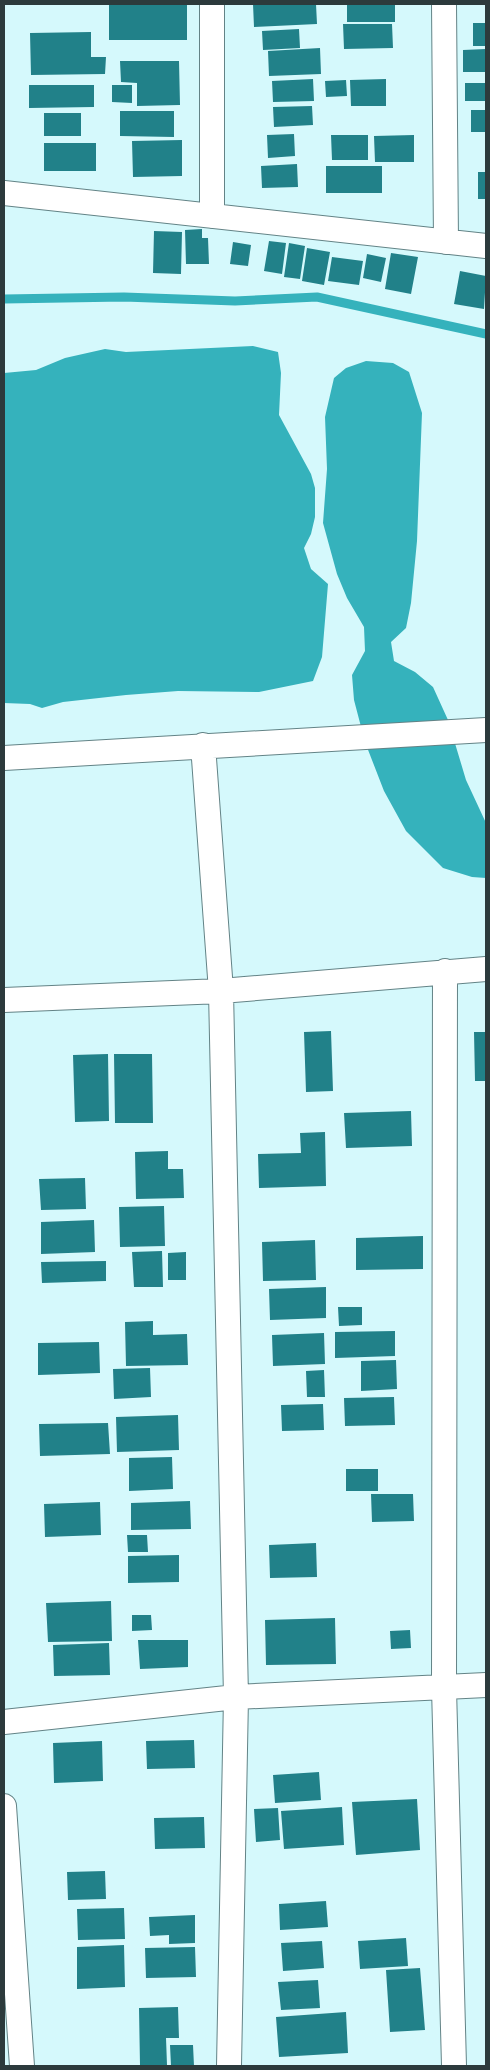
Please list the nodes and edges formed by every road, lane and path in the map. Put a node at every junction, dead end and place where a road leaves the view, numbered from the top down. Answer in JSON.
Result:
{"nodes":[{"id":1,"x":212,"y":4,"type":"edge"},
{"id":2,"x":444,"y":4,"type":"edge"},
{"id":3,"x":4,"y":192,"type":"edge"},
{"id":4,"x":212,"y":216,"type":"junction"},
{"id":5,"x":446,"y":242,"type":"junction"},
{"id":6,"x":486,"y":246,"type":"edge"},
{"id":7,"x":486,"y":730,"type":"edge"},
{"id":8,"x":203,"y":745,"type":"junction"},
{"id":9,"x":4,"y":758,"type":"edge"},
{"id":10,"x":486,"y":969,"type":"edge"},
{"id":11,"x":445,"y":971,"type":"junction"},
{"id":12,"x":221,"y":991,"type":"junction"},
{"id":13,"x":4,"y":1000,"type":"edge"},
{"id":14,"x":486,"y":1685,"type":"edge"},
{"id":15,"x":444,"y":1688,"type":"junction"},
{"id":16,"x":236,"y":1697,"type":"junction"},
{"id":17,"x":4,"y":1722,"type":"edge"},
{"id":18,"x":4,"y":1806,"type":"edge"},
{"id":19,"x":22,"y":2066,"type":"edge"},
{"id":20,"x":230,"y":2066,"type":"edge"},
{"id":21,"x":454,"y":2066,"type":"edge"}],
"edges":[{"from":1,"to":4,"type":"street"},
{"from":2,"to":5,"type":"street"},
{"from":3,"to":4,"type":"street"},
{"from":4,"to":5,"type":"street"},
{"from":5,"to":6,"type":"street"},
{"from":7,"to":8,"type":"street"},
{"from":8,"to":9,"type":"street"},
{"from":8,"to":12,"type":"street"},
{"from":10,"to":11,"type":"street"},
{"from":11,"to":12,"type":"street"},
{"from":11,"to":15,"type":"street"},
{"from":12,"to":13,"type":"street"},
{"from":12,"to":16,"type":"street"},
{"from":14,"to":15,"type":"street"},
{"from":15,"to":16,"type":"street"},
{"from":15,"to":21,"type":"street"},
{"from":16,"to":17,"type":"street"},
{"from":16,"to":20,"type":"street"},
{"from":18,"to":19,"type":"street"}]}
